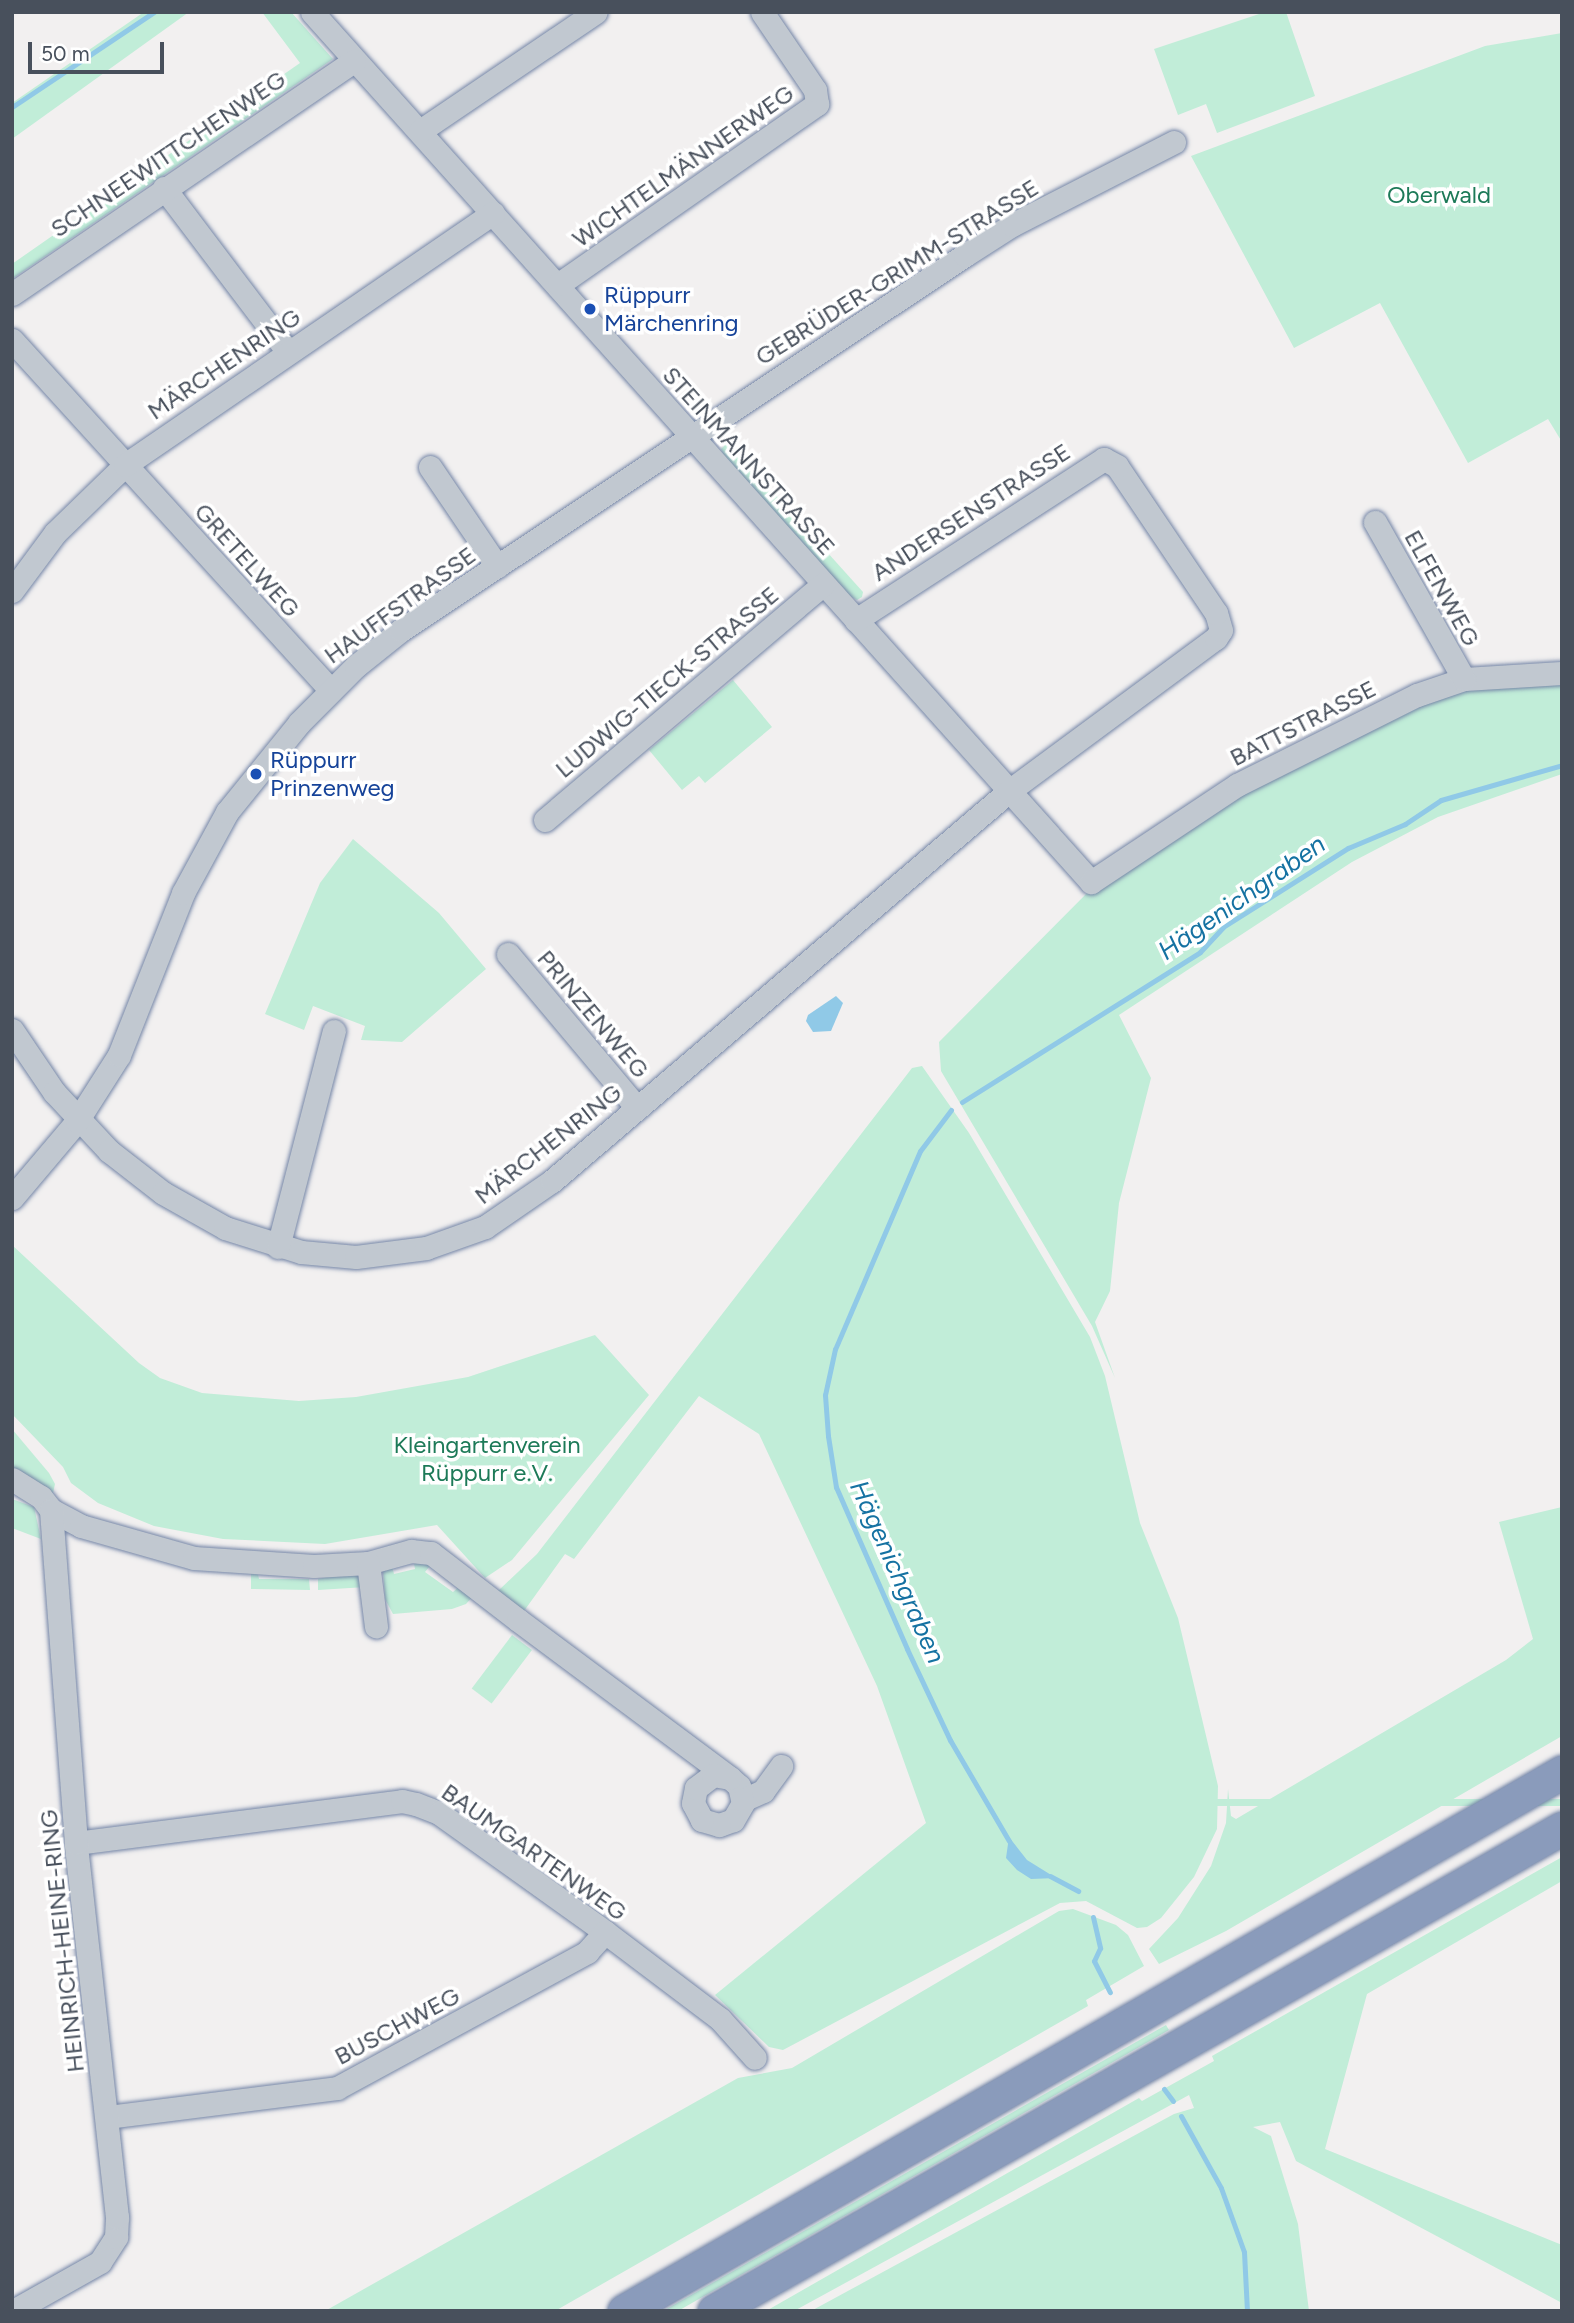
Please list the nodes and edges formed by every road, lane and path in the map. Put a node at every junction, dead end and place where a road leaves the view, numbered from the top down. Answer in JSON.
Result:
{"nodes":[{"id":1,"x":312,"y":12,"type":"edge"},
{"id":2,"x":596,"y":12,"type":"edge"},
{"id":3,"x":762,"y":12,"type":"edge"},
{"id":4,"x":354,"y":61,"type":"junction"},
{"id":5,"x":420,"y":131,"type":"junction"},
{"id":6,"x":1174,"y":142,"type":"dead end"},
{"id":7,"x":164,"y":188,"type":"junction"},
{"id":8,"x":494,"y":214,"type":"junction"},
{"id":9,"x":559,"y":285,"type":"junction"},
{"id":10,"x":12,"y":294,"type":"edge"},
{"id":11,"x":12,"y":340,"type":"edge"},
{"id":12,"x":288,"y":352,"type":"junction"},
{"id":13,"x":690,"y":435,"type":"junction"},
{"id":14,"x":125,"y":465,"type":"junction"},
{"id":15,"x":430,"y":467,"type":"dead end"},
{"id":16,"x":1375,"y":522,"type":"dead end"},
{"id":17,"x":497,"y":566,"type":"junction"},
{"id":18,"x":823,"y":584,"type":"junction"},
{"id":19,"x":12,"y":591,"type":"edge"},
{"id":20,"x":856,"y":620,"type":"junction"},
{"id":21,"x":1562,"y":673,"type":"edge"},
{"id":22,"x":1464,"y":679,"type":"junction"},
{"id":23,"x":330,"y":689,"type":"junction"},
{"id":24,"x":1009,"y":791,"type":"junction"},
{"id":25,"x":545,"y":820,"type":"dead end"},
{"id":26,"x":1091,"y":882,"type":"joint"},
{"id":27,"x":508,"y":954,"type":"dead end"},
{"id":28,"x":12,"y":1030,"type":"edge"},
{"id":29,"x":334,"y":1031,"type":"dead end"},
{"id":30,"x":637,"y":1108,"type":"junction"},
{"id":31,"x":77,"y":1121,"type":"junction"},
{"id":32,"x":12,"y":1198,"type":"edge"},
{"id":33,"x":278,"y":1247,"type":"junction"},
{"id":34,"x":12,"y":1479,"type":"edge"},
{"id":35,"x":51,"y":1510,"type":"junction"},
{"id":36,"x":368,"y":1563,"type":"junction"},
{"id":37,"x":376,"y":1626,"type":"dead end"},
{"id":38,"x":781,"y":1766,"type":"dead end"},
{"id":39,"x":1562,"y":1772,"type":"edge"},
{"id":40,"x":730,"y":1779,"type":"junction"},
{"id":41,"x":743,"y":1800,"type":"junction"},
{"id":42,"x":1562,"y":1828,"type":"edge"},
{"id":43,"x":76,"y":1843,"type":"junction"},
{"id":44,"x":605,"y":1932,"type":"junction"},
{"id":45,"x":755,"y":2058,"type":"dead end"},
{"id":46,"x":108,"y":2117,"type":"junction"},
{"id":47,"x":13,"y":2311,"type":"edge"},
{"id":48,"x":624,"y":2311,"type":"edge"},
{"id":49,"x":714,"y":2311,"type":"edge"}],
"edges":[{"from":1,"to":4,"type":"street","name":"STEINMANNSTRASSE"},
{"from":2,"to":5,"type":"street"},
{"from":3,"to":9,"type":"street","name":"WICHTELMÄNNERWEG"},
{"from":4,"to":5,"type":"street","name":"STEINMANNSTRASSE"},
{"from":4,"to":7,"type":"street","name":"SCHNEEWITTCHENWEG"},
{"from":5,"to":8,"type":"street","name":"STEINMANNSTRASSE"},
{"from":6,"to":13,"type":"street","name":"GEBRÜDER-GRIMM-STRASSE"},
{"from":7,"to":10,"type":"street","name":"SCHNEEWITTCHENWEG"},
{"from":7,"to":12,"type":"street"},
{"from":8,"to":9,"type":"street","name":"STEINMANNSTRASSE"},
{"from":8,"to":12,"type":"street","name":"MÄRCHENRING"},
{"from":9,"to":13,"type":"street","name":"STEINMANNSTRASSE"},
{"from":11,"to":14,"type":"street","name":"GRETELWEG"},
{"from":12,"to":14,"type":"street","name":"MÄRCHENRING"},
{"from":13,"to":17,"type":"street","name":"HAUFFSTRASSE"},
{"from":13,"to":18,"type":"street","name":"STEINMANNSTRASSE"},
{"from":14,"to":19,"type":"street","name":"MÄRCHENRING"},
{"from":14,"to":23,"type":"street","name":"GRETELWEG"},
{"from":15,"to":17,"type":"street"},
{"from":16,"to":22,"type":"street","name":"ELFENWEG"},
{"from":17,"to":23,"type":"street","name":"HAUFFSTRASSE"},
{"from":18,"to":20,"type":"street","name":"STEINMANNSTRASSE"},
{"from":18,"to":25,"type":"street","name":"LUDWIG-TIECK-STRASSE"},
{"from":20,"to":24,"type":"street","name":"STEINMANNSTRASSE"},
{"from":20,"to":24,"type":"street","name":"ANDERSENSTRASSE"},
{"from":21,"to":22,"type":"street","name":"BATTSTRASSE"},
{"from":22,"to":26,"type":"street","name":"BATTSTRASSE"},
{"from":23,"to":31,"type":"street","name":"HAUFFSTRASSE"},
{"from":24,"to":26,"type":"street","name":"STEINMANNSTRASSE"},
{"from":24,"to":30,"type":"street","name":"MÄRCHENRING"},
{"from":27,"to":30,"type":"street","name":"PRINZENWEG"},
{"from":28,"to":31,"type":"street","name":"MÄRCHENRING"},
{"from":29,"to":33,"type":"street"},
{"from":30,"to":33,"type":"street","name":"MÄRCHENRING"},
{"from":31,"to":32,"type":"street","name":"HAUFFSTRASSE"},
{"from":31,"to":33,"type":"street","name":"MÄRCHENRING"},
{"from":34,"to":35,"type":"street"},
{"from":35,"to":36,"type":"street"},
{"from":35,"to":43,"type":"street","name":"HEINRICH-HEINE-RING"},
{"from":36,"to":37,"type":"street"},
{"from":36,"to":40,"type":"street"},
{"from":38,"to":41,"type":"street"},
{"from":39,"to":48,"type":"highway"},
{"from":40,"to":41,"type":"street"},
{"from":40,"to":41,"type":"street"},
{"from":42,"to":49,"type":"highway"},
{"from":43,"to":44,"type":"street","name":"BAUMGARTENWEG"},
{"from":43,"to":46,"type":"street","name":"HEINRICH-HEINE-RING"},
{"from":44,"to":45,"type":"street","name":"BAUMGARTENWEG"},
{"from":44,"to":46,"type":"street","name":"BUSCHWEG"},
{"from":46,"to":47,"type":"street","name":"HEINRICH-HEINE-RING"}]}
